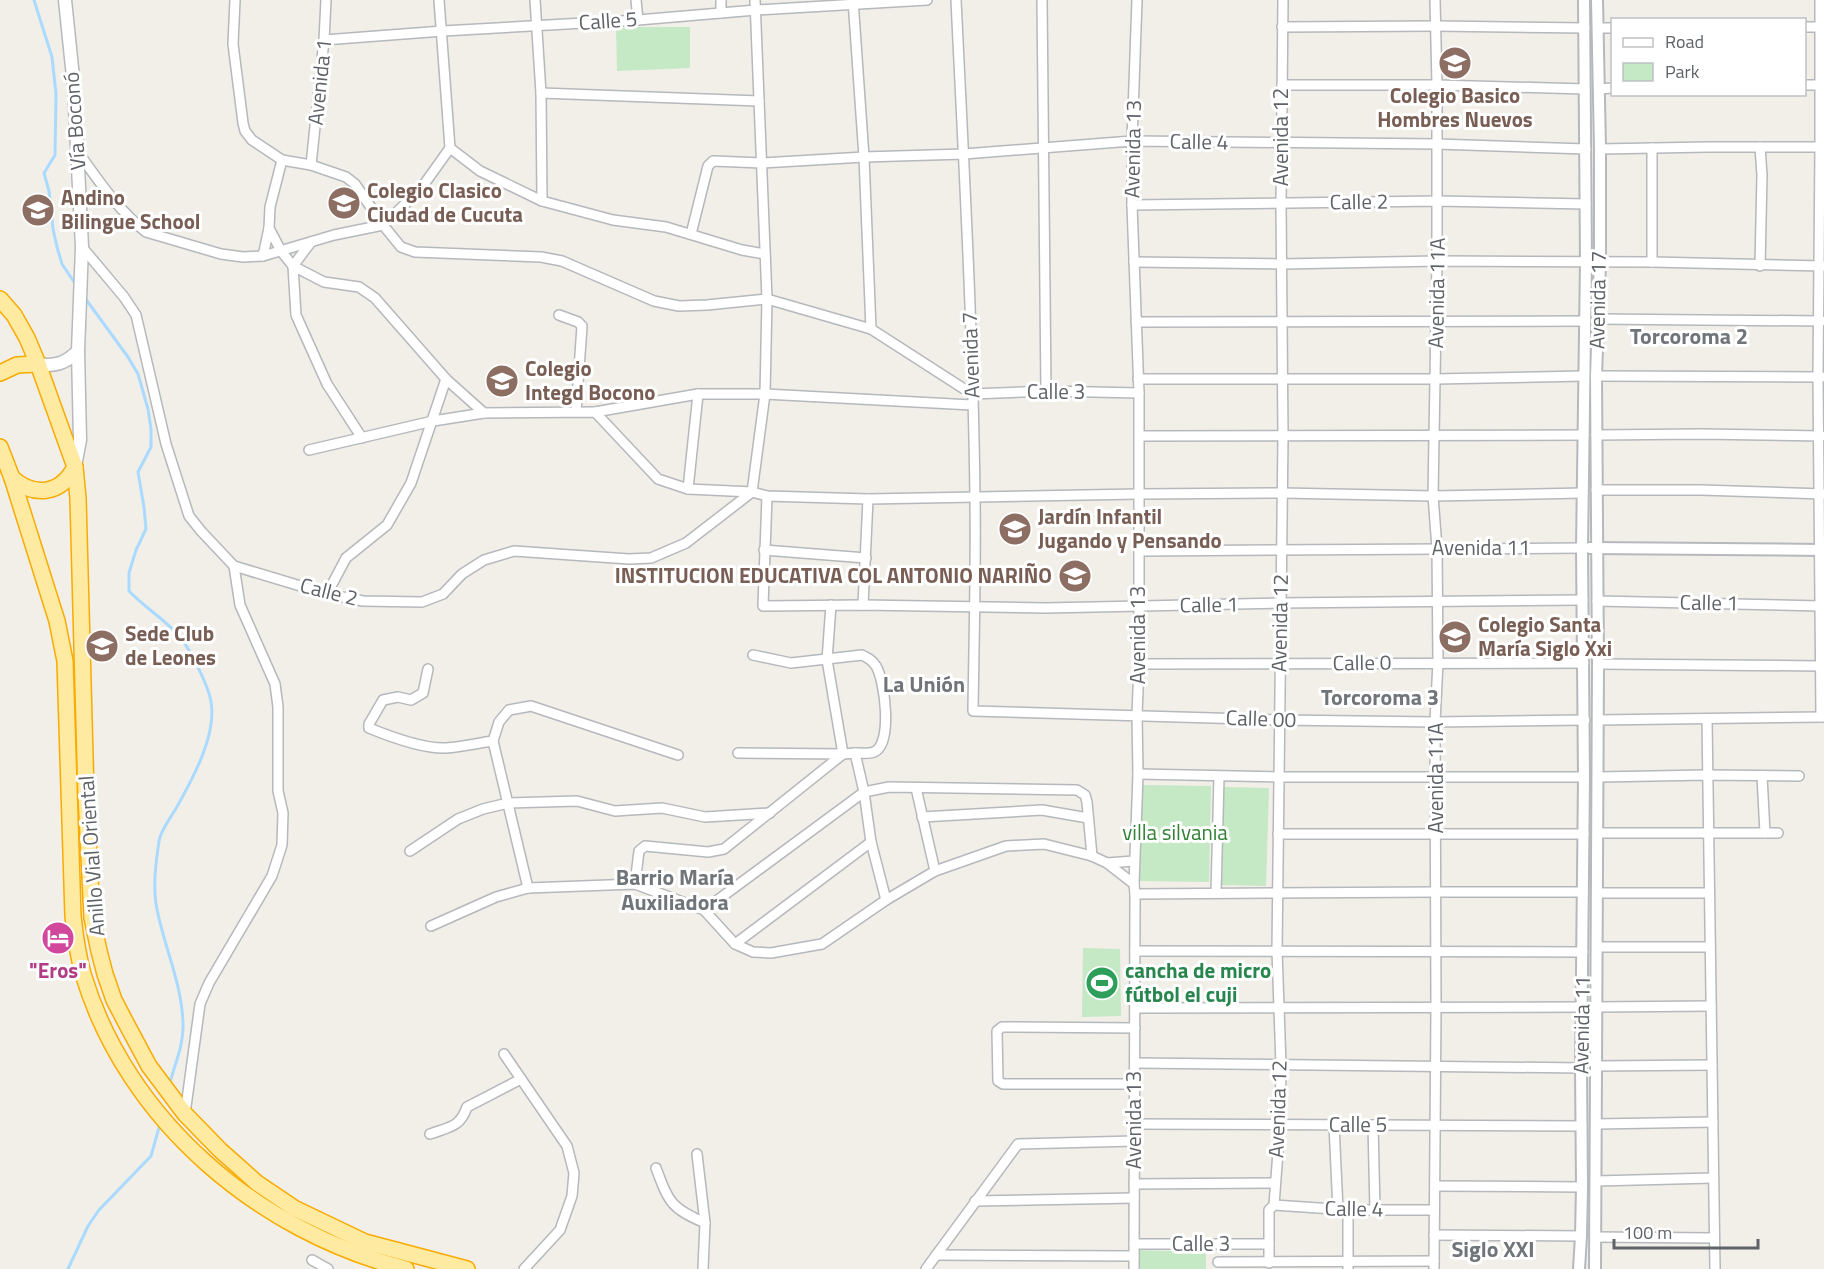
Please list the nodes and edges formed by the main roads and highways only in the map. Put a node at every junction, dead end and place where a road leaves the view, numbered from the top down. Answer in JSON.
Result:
{"nodes":[{"id":1,"x":65,"y":0,"type":"edge"},
{"id":2,"x":0,"y":299,"type":"edge"},
{"id":3,"x":78,"y":351,"type":"junction"},
{"id":4,"x":38,"y":364,"type":"junction"},
{"id":5,"x":0,"y":373,"type":"edge"},
{"id":6,"x":0,"y":447,"type":"edge"},
{"id":7,"x":75,"y":467,"type":"junction"},
{"id":8,"x":12,"y":478,"type":"junction"},
{"id":9,"x":403,"y":1269,"type":"edge"},
{"id":10,"x":467,"y":1269,"type":"edge"}],
"edges":[{"from":1,"to":3,"type":"main road","name":"Vía Boconó"},
{"from":2,"to":4,"type":"highway","name":"Anillo Vial Oriental"},
{"from":3,"to":4,"type":"main road"},
{"from":3,"to":7,"type":"main road","name":"Vía Boconó"},
{"from":4,"to":5,"type":"highway"},
{"from":4,"to":7,"type":"highway","name":"Anillo Vial Oriental"},
{"from":6,"to":8,"type":"highway","name":"Anillo Vial Oriental"},
{"from":7,"to":8,"type":"highway"},
{"from":7,"to":10,"type":"highway","name":"Anillo Vial Oriental"},
{"from":8,"to":9,"type":"highway","name":"Anillo Vial Oriental"}]}
